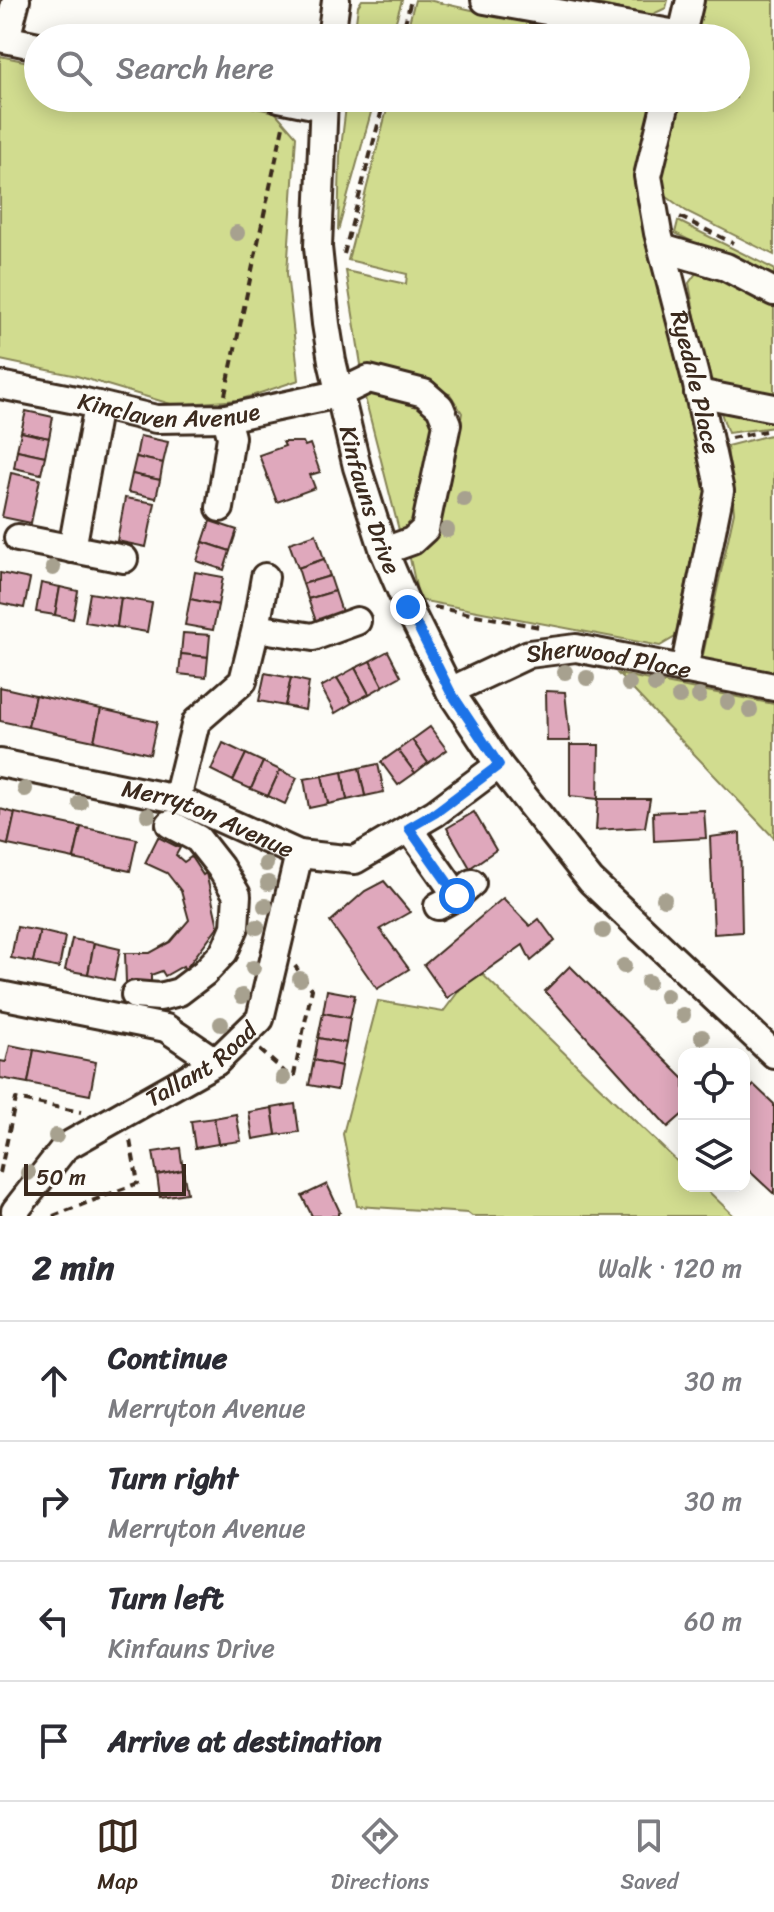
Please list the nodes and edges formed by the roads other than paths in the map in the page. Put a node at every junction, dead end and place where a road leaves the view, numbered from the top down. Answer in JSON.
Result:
{"nodes":[{"id":1,"x":16,"y":0,"type":"edge"},
{"id":2,"x":336,"y":0,"type":"edge"},
{"id":3,"x":485,"y":0,"type":"edge"},
{"id":4,"x":690,"y":0,"type":"edge"},
{"id":5,"x":333,"y":24,"type":"edge"},
{"id":6,"x":616,"y":24,"type":"edge"},
{"id":7,"x":685,"y":24,"type":"edge"},
{"id":8,"x":3,"y":38,"type":"edge"},
{"id":9,"x":24,"y":43,"type":"edge"},
{"id":10,"x":324,"y":112,"type":"edge"},
{"id":11,"x":664,"y":112,"type":"edge"},
{"id":12,"x":662,"y":248,"type":"junction"},
{"id":13,"x":774,"y":292,"type":"edge"},
{"id":14,"x":0,"y":385,"type":"edge"},
{"id":15,"x":698,"y":393,"type":"junction"},
{"id":16,"x":338,"y":394,"type":"junction"},
{"id":17,"x":98,"y":405,"type":"junction"},
{"id":18,"x":223,"y":418,"type":"junction"},
{"id":19,"x":772,"y":419,"type":"edge"},
{"id":20,"x":220,"y":508,"type":"dead end"},
{"id":21,"x":18,"y":538,"type":"dead end"},
{"id":22,"x":72,"y":549,"type":"junction"},
{"id":23,"x":384,"y":551,"type":"junction"},
{"id":24,"x":124,"y":559,"type":"dead end"},
{"id":25,"x":265,"y":577,"type":"dead end"},
{"id":26,"x":357,"y":621,"type":"dead end"},
{"id":27,"x":256,"y":628,"type":"junction"},
{"id":28,"x":684,"y":670,"type":"junction"},
{"id":29,"x":774,"y":687,"type":"edge"},
{"id":30,"x":450,"y":691,"type":"junction"},
{"id":31,"x":0,"y":763,"type":"edge"},
{"id":32,"x":499,"y":765,"type":"junction"},
{"id":33,"x":173,"y":812,"type":"junction"},
{"id":34,"x":213,"y":815,"type":"junction"},
{"id":35,"x":409,"y":828,"type":"junction"},
{"id":36,"x":198,"y":839,"type":"junction"},
{"id":37,"x":299,"y":854,"type":"junction"},
{"id":38,"x":456,"y":895,"type":"dead end"},
{"id":39,"x":0,"y":995,"type":"edge"},
{"id":40,"x":135,"y":995,"type":"dead end"},
{"id":41,"x":169,"y":995,"type":"junction"},
{"id":42,"x":166,"y":1028,"type":"junction"},
{"id":43,"x":774,"y":1054,"type":"edge"},
{"id":44,"x":216,"y":1062,"type":"junction"},
{"id":45,"x":16,"y":1216,"type":"edge"}],
"edges":[{"from":1,"to":8,"type":"street"},
{"from":2,"to":5,"type":"street"},
{"from":3,"to":6,"type":"street"},
{"from":4,"to":7,"type":"street"},
{"from":8,"to":9,"type":"street"},
{"from":10,"to":16,"type":"street","name":"Kinfauns Drive"},
{"from":11,"to":12,"type":"street","name":"Ryedale Place"},
{"from":12,"to":13,"type":"street"},
{"from":12,"to":15,"type":"street","name":"Ryedale Place"},
{"from":14,"to":17,"type":"street","name":"Kinclaven Avenue"},
{"from":15,"to":19,"type":"street"},
{"from":15,"to":28,"type":"street","name":"Ryedale Place"},
{"from":16,"to":18,"type":"street","name":"Kinclaven Avenue"},
{"from":16,"to":23,"type":"street","name":"Kinfauns Drive"},
{"from":16,"to":23,"type":"street","name":"Kinclaven Avenue"},
{"from":17,"to":18,"type":"street","name":"Kinclaven Avenue"},
{"from":17,"to":22,"type":"street"},
{"from":18,"to":20,"type":"street"},
{"from":21,"to":22,"type":"street"},
{"from":22,"to":24,"type":"street"},
{"from":23,"to":30,"type":"street","name":"Kinfauns Drive"},
{"from":25,"to":27,"type":"street"},
{"from":26,"to":27,"type":"street"},
{"from":27,"to":33,"type":"street"},
{"from":28,"to":29,"type":"street","name":"Sherwood Place"},
{"from":28,"to":30,"type":"street","name":"Sherwood Place"},
{"from":30,"to":32,"type":"street","name":"Kinfauns Drive"},
{"from":31,"to":33,"type":"street","name":"Merryton Avenue"},
{"from":32,"to":35,"type":"street","name":"Merryton Avenue"},
{"from":32,"to":43,"type":"street","name":"Kinfauns Drive"},
{"from":33,"to":34,"type":"street","name":"Merryton Avenue"},
{"from":33,"to":36,"type":"street"},
{"from":34,"to":36,"type":"street"},
{"from":34,"to":37,"type":"street","name":"Merryton Avenue"},
{"from":35,"to":37,"type":"street","name":"Merryton Avenue"},
{"from":35,"to":38,"type":"street"},
{"from":36,"to":41,"type":"street"},
{"from":37,"to":44,"type":"street","name":"Tallant Road"},
{"from":39,"to":42,"type":"street"},
{"from":40,"to":41,"type":"street"},
{"from":41,"to":42,"type":"street"},
{"from":42,"to":44,"type":"street"},
{"from":44,"to":45,"type":"street","name":"Tallant Road"}]}
